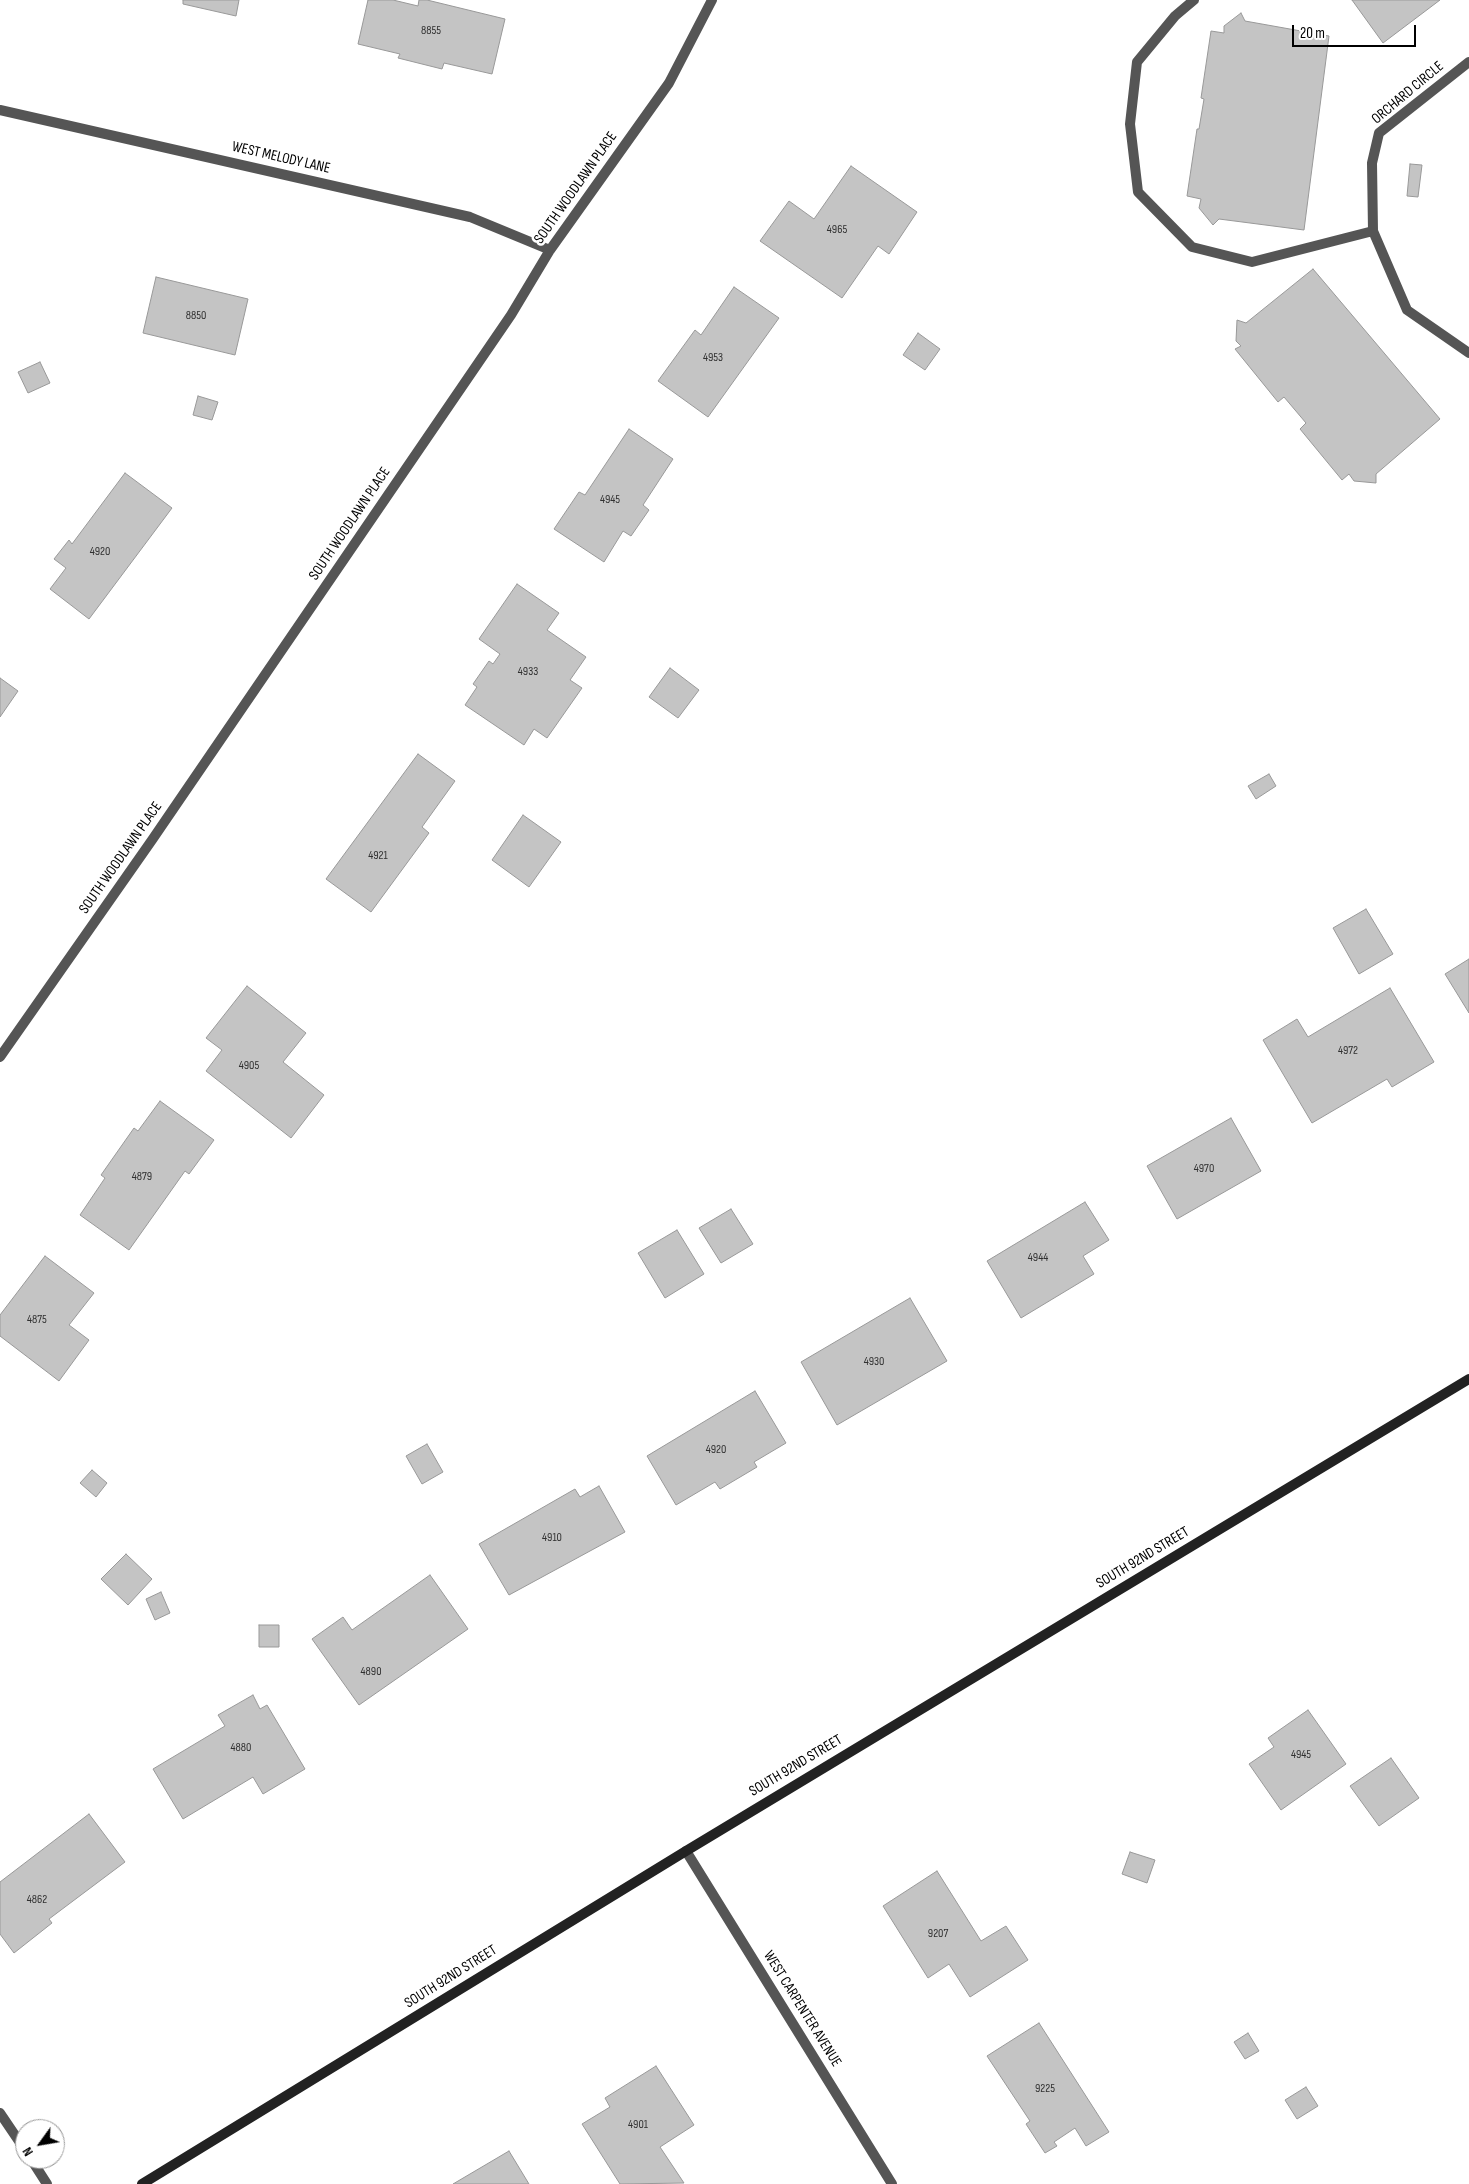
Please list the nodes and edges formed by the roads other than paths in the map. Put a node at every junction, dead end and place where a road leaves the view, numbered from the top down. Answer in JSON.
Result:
{"nodes":[{"id":1,"x":712,"y":0,"type":"edge"},
{"id":2,"x":1194,"y":0,"type":"edge"},
{"id":3,"x":1469,"y":62,"type":"edge"},
{"id":4,"x":0,"y":110,"type":"edge"},
{"id":5,"x":1373,"y":231,"type":"junction"},
{"id":6,"x":550,"y":250,"type":"junction"},
{"id":7,"x":1469,"y":353,"type":"edge"},
{"id":8,"x":0,"y":1057,"type":"edge"},
{"id":9,"x":1469,"y":1379,"type":"edge"},
{"id":10,"x":686,"y":1851,"type":"junction"},
{"id":11,"x":0,"y":2114,"type":"edge"},
{"id":12,"x":15,"y":2136,"type":"edge"},
{"id":13,"x":37,"y":2169,"type":"edge"},
{"id":14,"x":47,"y":2184,"type":"edge"},
{"id":15,"x":142,"y":2184,"type":"edge"},
{"id":16,"x":892,"y":2184,"type":"edge"}],
"edges":[{"from":1,"to":6,"type":"street","name":"SOUTH WOODLAWN PLACE"},
{"from":2,"to":5,"type":"street"},
{"from":3,"to":5,"type":"street","name":"ORCHARD CIRCLE"},
{"from":4,"to":6,"type":"street","name":"WEST MELODY LANE"},
{"from":5,"to":7,"type":"street","name":"ORCHARD CIRCLE"},
{"from":6,"to":8,"type":"street","name":"SOUTH WOODLAWN PLACE"},
{"from":9,"to":10,"type":"main road","name":"SOUTH 92ND STREET"},
{"from":10,"to":15,"type":"main road","name":"SOUTH 92ND STREET"},
{"from":10,"to":16,"type":"street","name":"WEST CARPENTER AVENUE"},
{"from":11,"to":12,"type":"street"},
{"from":13,"to":14,"type":"street"}]}
